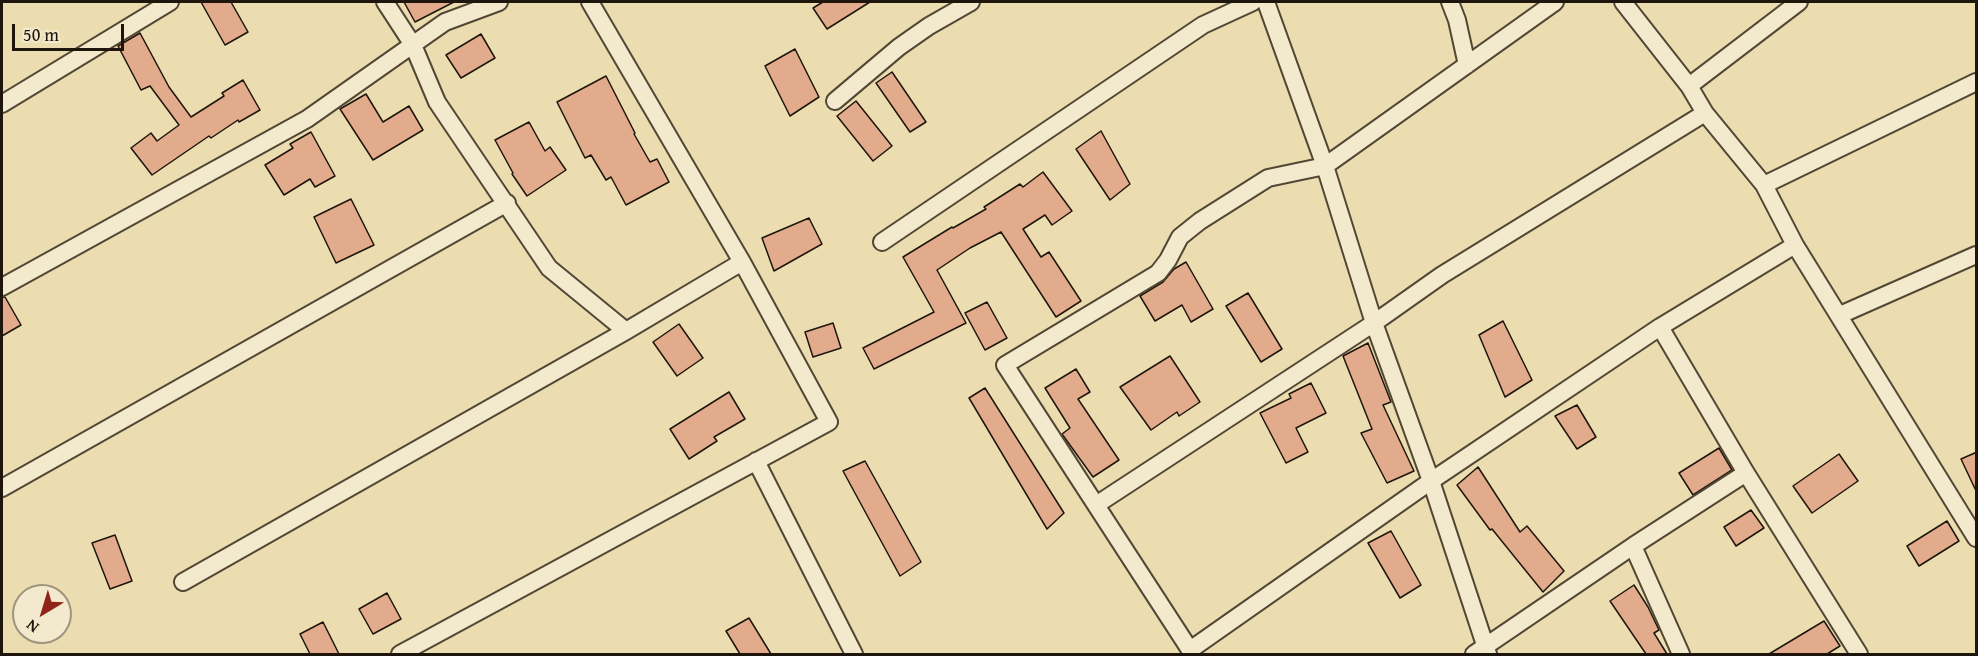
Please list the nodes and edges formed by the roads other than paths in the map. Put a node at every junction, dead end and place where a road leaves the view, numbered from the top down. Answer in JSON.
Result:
{"nodes":[{"id":1,"x":170,"y":2,"type":"edge"},
{"id":2,"x":386,"y":2,"type":"edge"},
{"id":3,"x":499,"y":2,"type":"edge"},
{"id":4,"x":590,"y":2,"type":"edge"},
{"id":5,"x":971,"y":2,"type":"edge"},
{"id":6,"x":1253,"y":2,"type":"edge"},
{"id":7,"x":1266,"y":2,"type":"edge"},
{"id":8,"x":1450,"y":2,"type":"edge"},
{"id":9,"x":1555,"y":2,"type":"edge"},
{"id":10,"x":1623,"y":2,"type":"edge"},
{"id":11,"x":1794,"y":3,"type":"edge"},
{"id":12,"x":413,"y":45,"type":"junction"},
{"id":13,"x":1467,"y":65,"type":"junction"},
{"id":14,"x":1977,"y":82,"type":"edge"},
{"id":15,"x":1689,"y":86,"type":"junction"},
{"id":16,"x":835,"y":101,"type":"dead end"},
{"id":17,"x":2,"y":104,"type":"edge"},
{"id":18,"x":1705,"y":113,"type":"junction"},
{"id":19,"x":1324,"y":166,"type":"junction"},
{"id":20,"x":1764,"y":185,"type":"junction"},
{"id":21,"x":507,"y":203,"type":"junction"},
{"id":22,"x":882,"y":242,"type":"dead end"},
{"id":23,"x":1795,"y":245,"type":"junction"},
{"id":24,"x":1977,"y":255,"type":"edge"},
{"id":25,"x":742,"y":262,"type":"junction"},
{"id":26,"x":2,"y":287,"type":"edge"},
{"id":27,"x":1840,"y":315,"type":"junction"},
{"id":28,"x":1374,"y":322,"type":"junction"},
{"id":29,"x":1660,"y":327,"type":"junction"},
{"id":30,"x":626,"y":331,"type":"junction"},
{"id":31,"x":756,"y":461,"type":"junction"},
{"id":32,"x":1746,"y":473,"type":"junction"},
{"id":33,"x":1431,"y":482,"type":"junction"},
{"id":34,"x":2,"y":488,"type":"edge"},
{"id":35,"x":1096,"y":505,"type":"junction"},
{"id":36,"x":1977,"y":538,"type":"edge"},
{"id":37,"x":1633,"y":546,"type":"junction"},
{"id":38,"x":183,"y":582,"type":"dead end"},
{"id":39,"x":1482,"y":652,"type":"edge"},
{"id":40,"x":400,"y":654,"type":"edge"},
{"id":41,"x":854,"y":654,"type":"edge"},
{"id":42,"x":1681,"y":654,"type":"edge"},
{"id":43,"x":1859,"y":654,"type":"edge"}],
"edges":[{"from":1,"to":17,"type":"street"},
{"from":2,"to":12,"type":"street"},
{"from":3,"to":12,"type":"street"},
{"from":4,"to":25,"type":"street"},
{"from":5,"to":16,"type":"street"},
{"from":6,"to":22,"type":"street"},
{"from":7,"to":19,"type":"street"},
{"from":8,"to":13,"type":"street"},
{"from":9,"to":13,"type":"street"},
{"from":10,"to":15,"type":"street"},
{"from":11,"to":15,"type":"street"},
{"from":12,"to":21,"type":"street"},
{"from":12,"to":26,"type":"street"},
{"from":13,"to":19,"type":"street"},
{"from":14,"to":20,"type":"street"},
{"from":15,"to":18,"type":"street"},
{"from":18,"to":20,"type":"street"},
{"from":18,"to":28,"type":"street"},
{"from":19,"to":28,"type":"street"},
{"from":19,"to":35,"type":"street"},
{"from":20,"to":23,"type":"street"},
{"from":21,"to":30,"type":"street"},
{"from":21,"to":34,"type":"street"},
{"from":23,"to":27,"type":"street"},
{"from":23,"to":29,"type":"street"},
{"from":24,"to":27,"type":"street"},
{"from":25,"to":30,"type":"street"},
{"from":25,"to":31,"type":"street"},
{"from":27,"to":36,"type":"street"},
{"from":28,"to":33,"type":"street"},
{"from":28,"to":35,"type":"street"},
{"from":29,"to":32,"type":"street"},
{"from":29,"to":33,"type":"street"},
{"from":30,"to":38,"type":"street"},
{"from":31,"to":40,"type":"street"},
{"from":31,"to":41,"type":"street"},
{"from":32,"to":37,"type":"street"},
{"from":32,"to":43,"type":"street"},
{"from":33,"to":35,"type":"street"},
{"from":33,"to":39,"type":"street"},
{"from":37,"to":39,"type":"street"},
{"from":37,"to":42,"type":"street"}]}
